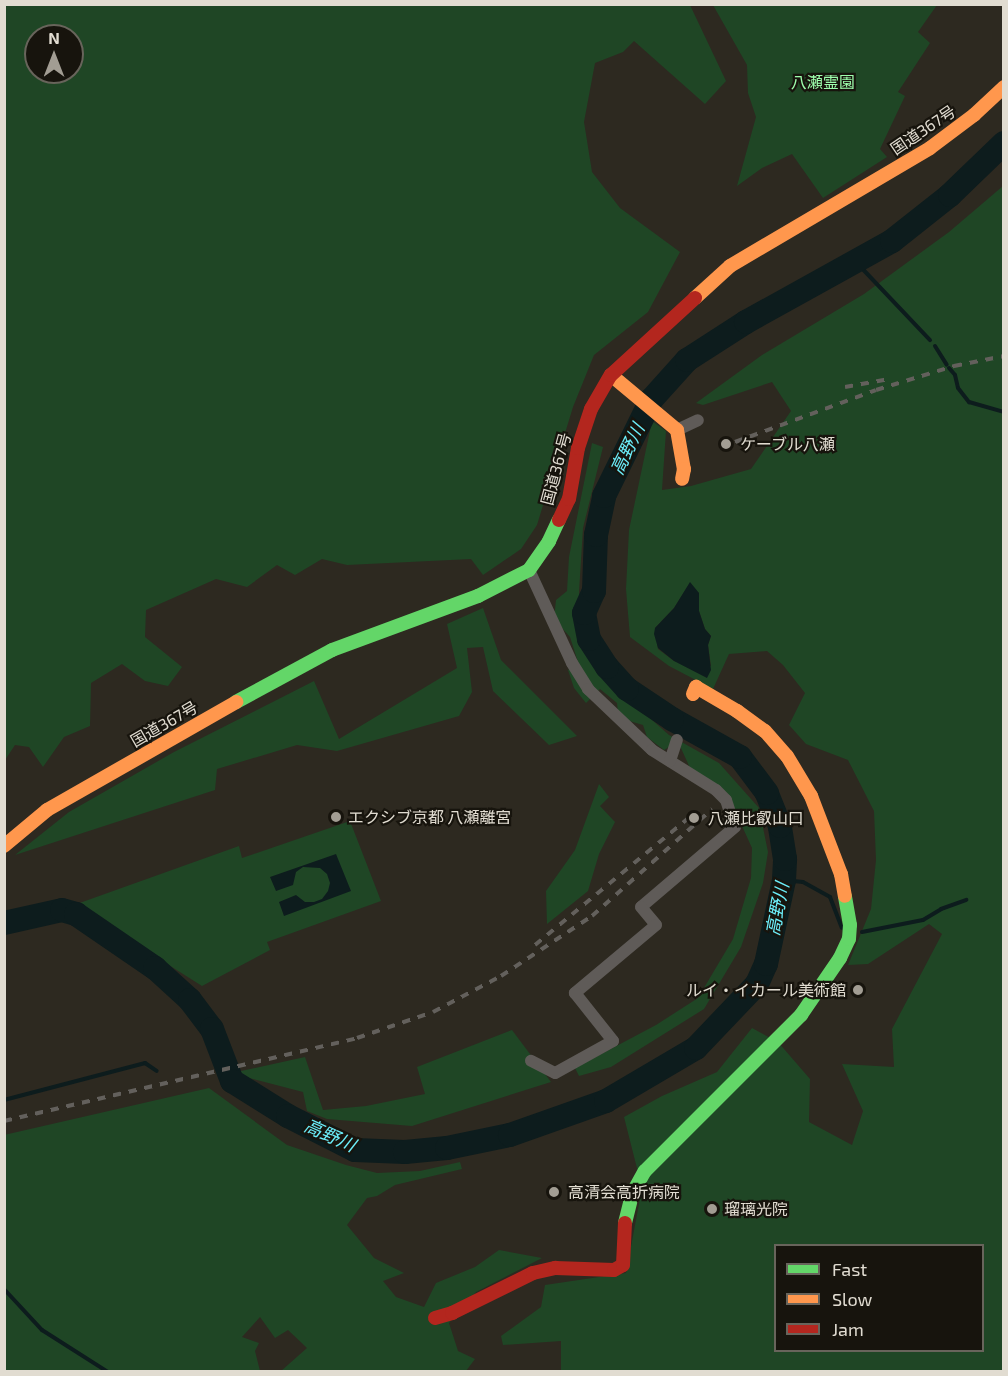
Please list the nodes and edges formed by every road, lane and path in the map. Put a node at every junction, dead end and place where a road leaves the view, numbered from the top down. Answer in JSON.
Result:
{"nodes":[{"id":1,"x":1004,"y":87,"type":"edge"},
{"id":2,"x":611,"y":375,"type":"junction"},
{"id":3,"x":698,"y":420,"type":"dead end"},
{"id":4,"x":677,"y":430,"type":"junction"},
{"id":5,"x":682,"y":479,"type":"dead end"},
{"id":6,"x":529,"y":570,"type":"junction"},
{"id":7,"x":693,"y":694,"type":"dead end"},
{"id":8,"x":677,"y":740,"type":"dead end"},
{"id":9,"x":670,"y":761,"type":"junction"},
{"id":10,"x":4,"y":846,"type":"edge"},
{"id":11,"x":531,"y":1060,"type":"dead end"},
{"id":12,"x":435,"y":1318,"type":"dead end"}],
"edges":[{"from":1,"to":2,"type":"main road","name":"国道367号"},
{"from":2,"to":4,"type":"main road"},
{"from":2,"to":6,"type":"main road","name":"国道367号"},
{"from":3,"to":4,"type":"street"},
{"from":4,"to":5,"type":"main road"},
{"from":6,"to":9,"type":"street"},
{"from":6,"to":10,"type":"main road","name":"国道367号"},
{"from":7,"to":12,"type":"main road"},
{"from":8,"to":9,"type":"street"},
{"from":9,"to":11,"type":"street"}]}
